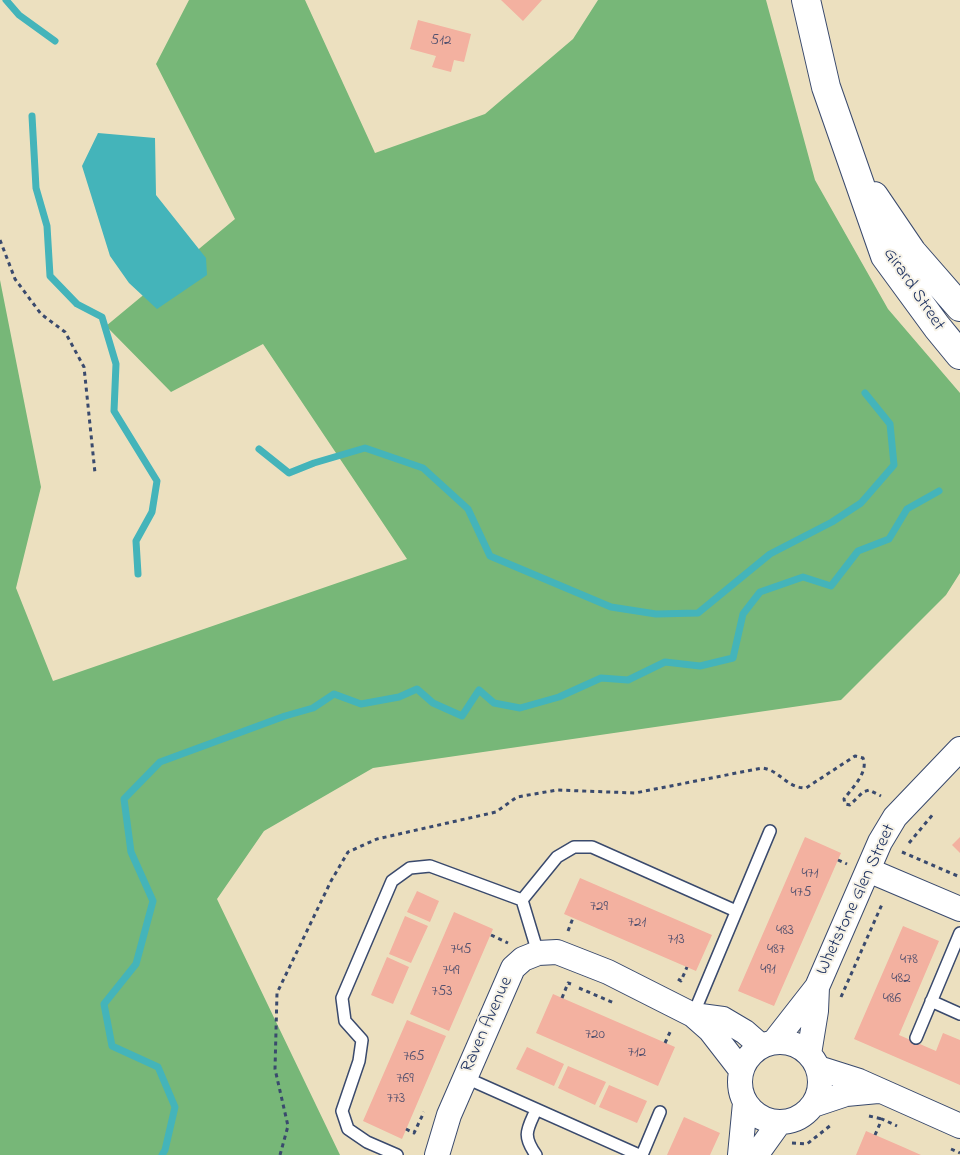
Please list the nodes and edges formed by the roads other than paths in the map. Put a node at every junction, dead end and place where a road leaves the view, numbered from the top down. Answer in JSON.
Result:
{"nodes":[{"id":1,"x":806,"y":0,"type":"edge"},
{"id":2,"x":853,"y":164,"type":"junction"},
{"id":3,"x":960,"y":307,"type":"edge"},
{"id":4,"x":960,"y":356,"type":"edge"},
{"id":5,"x":960,"y":749,"type":"edge"},
{"id":6,"x":770,"y":831,"type":"dead end"},
{"id":7,"x":868,"y":870,"type":"junction"},
{"id":8,"x":522,"y":900,"type":"junction"},
{"id":9,"x":960,"y":909,"type":"edge"},
{"id":10,"x":736,"y":911,"type":"junction"},
{"id":11,"x":960,"y":932,"type":"edge"},
{"id":12,"x":538,"y":953,"type":"junction"},
{"id":13,"x":817,"y":987,"type":"junction"},
{"id":14,"x":931,"y":1001,"type":"junction"},
{"id":15,"x":960,"y":1014,"type":"edge"},
{"id":16,"x":693,"y":1015,"type":"junction"},
{"id":17,"x":916,"y":1038,"type":"dead end"},
{"id":18,"x":768,"y":1044,"type":"junction"},
{"id":19,"x":813,"y":1061,"type":"junction"},
{"id":20,"x":741,"y":1070,"type":"junction"},
{"id":21,"x":464,"y":1077,"type":"junction"},
{"id":22,"x":882,"y":1091,"type":"junction"},
{"id":23,"x":746,"y":1103,"type":"junction"},
{"id":24,"x":814,"y":1105,"type":"junction"},
{"id":25,"x":536,"y":1110,"type":"junction"},
{"id":26,"x":660,"y":1112,"type":"dead end"},
{"id":27,"x":960,"y":1126,"type":"edge"},
{"id":28,"x":785,"y":1132,"type":"junction"},
{"id":29,"x":397,"y":1155,"type":"edge"},
{"id":30,"x":438,"y":1155,"type":"edge"},
{"id":31,"x":536,"y":1155,"type":"edge"},
{"id":32,"x":640,"y":1155,"type":"edge"},
{"id":33,"x":740,"y":1155,"type":"edge"},
{"id":34,"x":756,"y":1155,"type":"edge"}],
"edges":[{"from":1,"to":2,"type":"street","name":"Girard Street"},
{"from":2,"to":3,"type":"street","name":"Girard Street"},
{"from":2,"to":4,"type":"street","name":"Girard Street"},
{"from":5,"to":7,"type":"street","name":"Whetstone Glen Street"},
{"from":6,"to":10,"type":"lane"},
{"from":7,"to":9,"type":"street"},
{"from":7,"to":13,"type":"street","name":"Whetstone Glen Street"},
{"from":8,"to":10,"type":"lane"},
{"from":8,"to":12,"type":"lane"},
{"from":8,"to":29,"type":"lane"},
{"from":10,"to":16,"type":"lane"},
{"from":11,"to":14,"type":"lane"},
{"from":12,"to":16,"type":"street"},
{"from":12,"to":21,"type":"street","name":"Raven Avenue"},
{"from":13,"to":18,"type":"street","name":"Whetstone Glen Street"},
{"from":13,"to":19,"type":"street","name":"Whetstone Glen Street"},
{"from":14,"to":15,"type":"lane"},
{"from":14,"to":17,"type":"lane"},
{"from":16,"to":18,"type":"street"},
{"from":16,"to":20,"type":"street"},
{"from":18,"to":19,"type":"street"},
{"from":18,"to":20,"type":"street"},
{"from":19,"to":22,"type":"street"},
{"from":19,"to":24,"type":"street"},
{"from":20,"to":23,"type":"street"},
{"from":21,"to":25,"type":"lane"},
{"from":21,"to":30,"type":"street","name":"Raven Avenue"},
{"from":22,"to":24,"type":"street"},
{"from":22,"to":27,"type":"street"},
{"from":23,"to":28,"type":"street"},
{"from":23,"to":33,"type":"street"},
{"from":24,"to":28,"type":"street"},
{"from":25,"to":31,"type":"lane"},
{"from":25,"to":32,"type":"lane"},
{"from":26,"to":32,"type":"lane"},
{"from":28,"to":34,"type":"street"}]}
